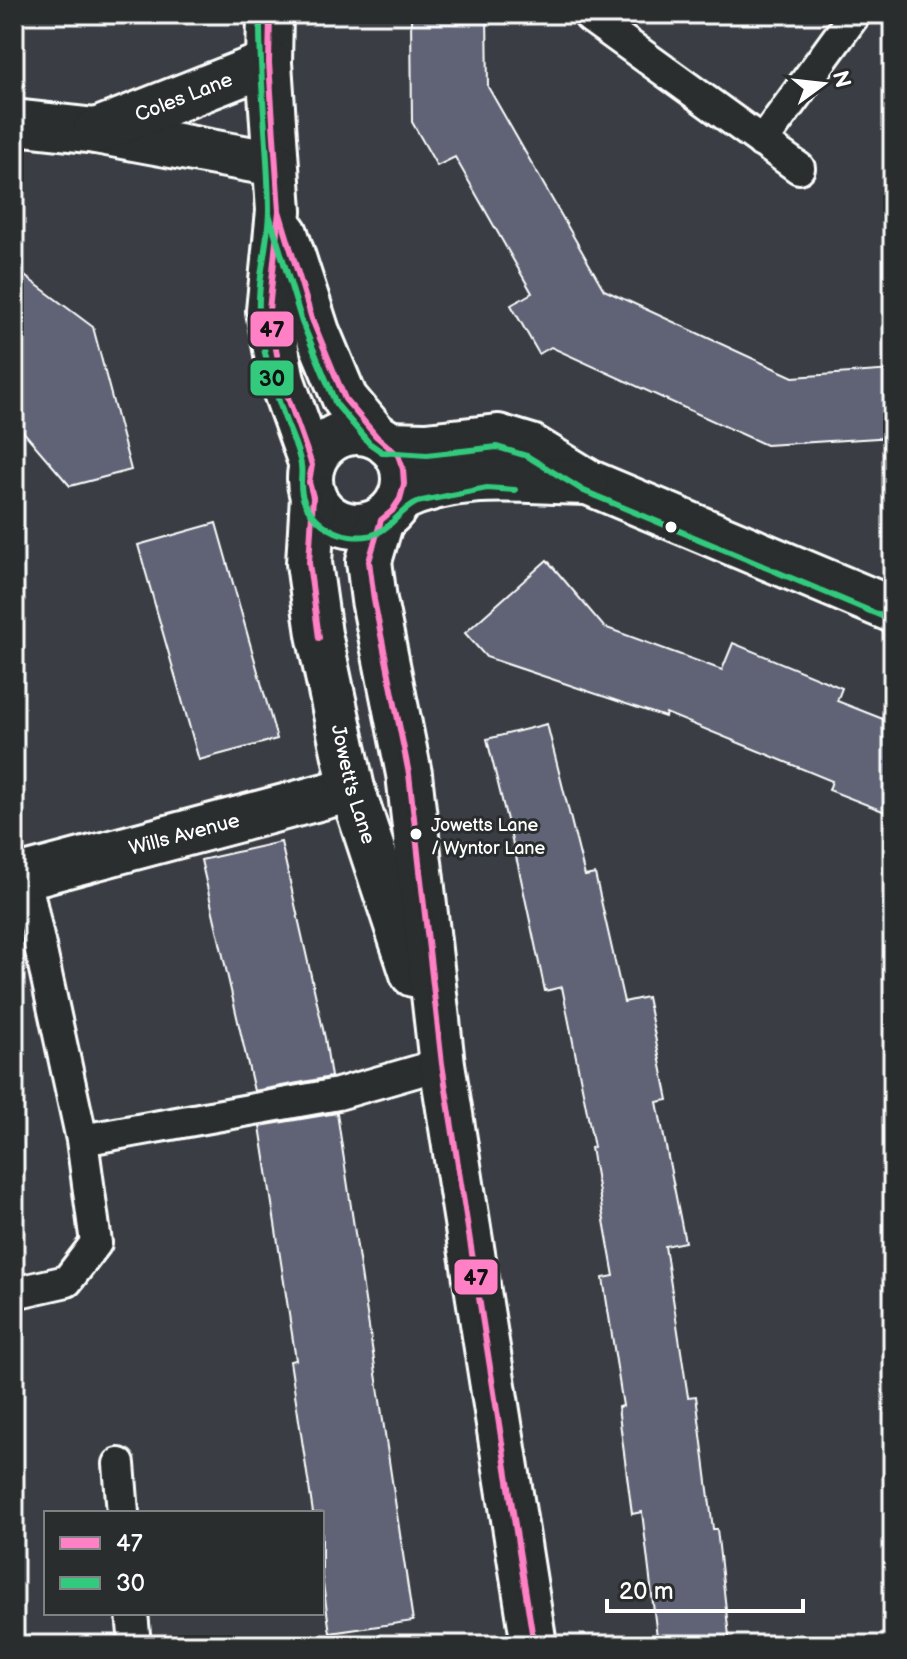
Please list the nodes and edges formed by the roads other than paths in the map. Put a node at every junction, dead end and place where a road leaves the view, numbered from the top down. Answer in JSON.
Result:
{"nodes":[{"id":1,"x":270,"y":14,"type":"edge"},
{"id":2,"x":855,"y":14,"type":"edge"},
{"id":3,"x":590,"y":17,"type":"dead end"},
{"id":4,"x":269,"y":63,"type":"junction"},
{"id":5,"x":14,"y":122,"type":"edge"},
{"id":6,"x":96,"y":131,"type":"junction"},
{"id":7,"x":762,"y":142,"type":"junction"},
{"id":8,"x":275,"y":164,"type":"junction"},
{"id":9,"x":799,"y":168,"type":"dead end"},
{"id":10,"x":279,"y":211,"type":"junction"},
{"id":11,"x":382,"y":440,"type":"junction"},
{"id":12,"x":312,"y":481,"type":"junction"},
{"id":13,"x":588,"y":482,"type":"junction"},
{"id":14,"x":390,"y":510,"type":"junction"},
{"id":15,"x":893,"y":610,"type":"edge"},
{"id":16,"x":390,"y":677,"type":"junction"},
{"id":17,"x":352,"y":789,"type":"junction"},
{"id":18,"x":20,"y":878,"type":"edge"},
{"id":19,"x":442,"y":1064,"type":"junction"},
{"id":20,"x":82,"y":1140,"type":"junction"},
{"id":21,"x":14,"y":1293,"type":"edge"},
{"id":22,"x":119,"y":1464,"type":"dead end"},
{"id":23,"x":123,"y":1511,"type":"edge"},
{"id":24,"x":132,"y":1615,"type":"edge"},
{"id":25,"x":135,"y":1645,"type":"edge"},
{"id":26,"x":521,"y":1645,"type":"edge"},
{"id":27,"x":534,"y":1645,"type":"edge"}],
"edges":[{"from":1,"to":4,"type":"street"},
{"from":2,"to":7,"type":"lane"},
{"from":3,"to":7,"type":"lane"},
{"from":4,"to":6,"type":"street","name":"Coles Lane"},
{"from":4,"to":8,"type":"street"},
{"from":5,"to":6,"type":"street","name":"Coles Lane"},
{"from":6,"to":8,"type":"street","name":"Coles Lane"},
{"from":7,"to":9,"type":"lane"},
{"from":8,"to":10,"type":"street"},
{"from":10,"to":11,"type":"street"},
{"from":10,"to":12,"type":"street"},
{"from":11,"to":12,"type":"street"},
{"from":11,"to":13,"type":"street"},
{"from":11,"to":14,"type":"street"},
{"from":12,"to":14,"type":"street"},
{"from":12,"to":17,"type":"street","name":"Jowett's Lane"},
{"from":13,"to":14,"type":"street"},
{"from":13,"to":15,"type":"street"},
{"from":14,"to":16,"type":"street","name":"Jowett's Lane"},
{"from":16,"to":17,"type":"street"},
{"from":16,"to":19,"type":"street","name":"Jowett's Lane"},
{"from":17,"to":18,"type":"street","name":"Wills Avenue"},
{"from":17,"to":19,"type":"street","name":"Jowett's Lane"},
{"from":18,"to":20,"type":"lane"},
{"from":19,"to":20,"type":"lane"},
{"from":19,"to":27,"type":"street","name":"Jowett's Lane"},
{"from":20,"to":21,"type":"lane"},
{"from":22,"to":23,"type":"lane"},
{"from":24,"to":25,"type":"lane"},
{"from":26,"to":27,"type":"lane"}]}
